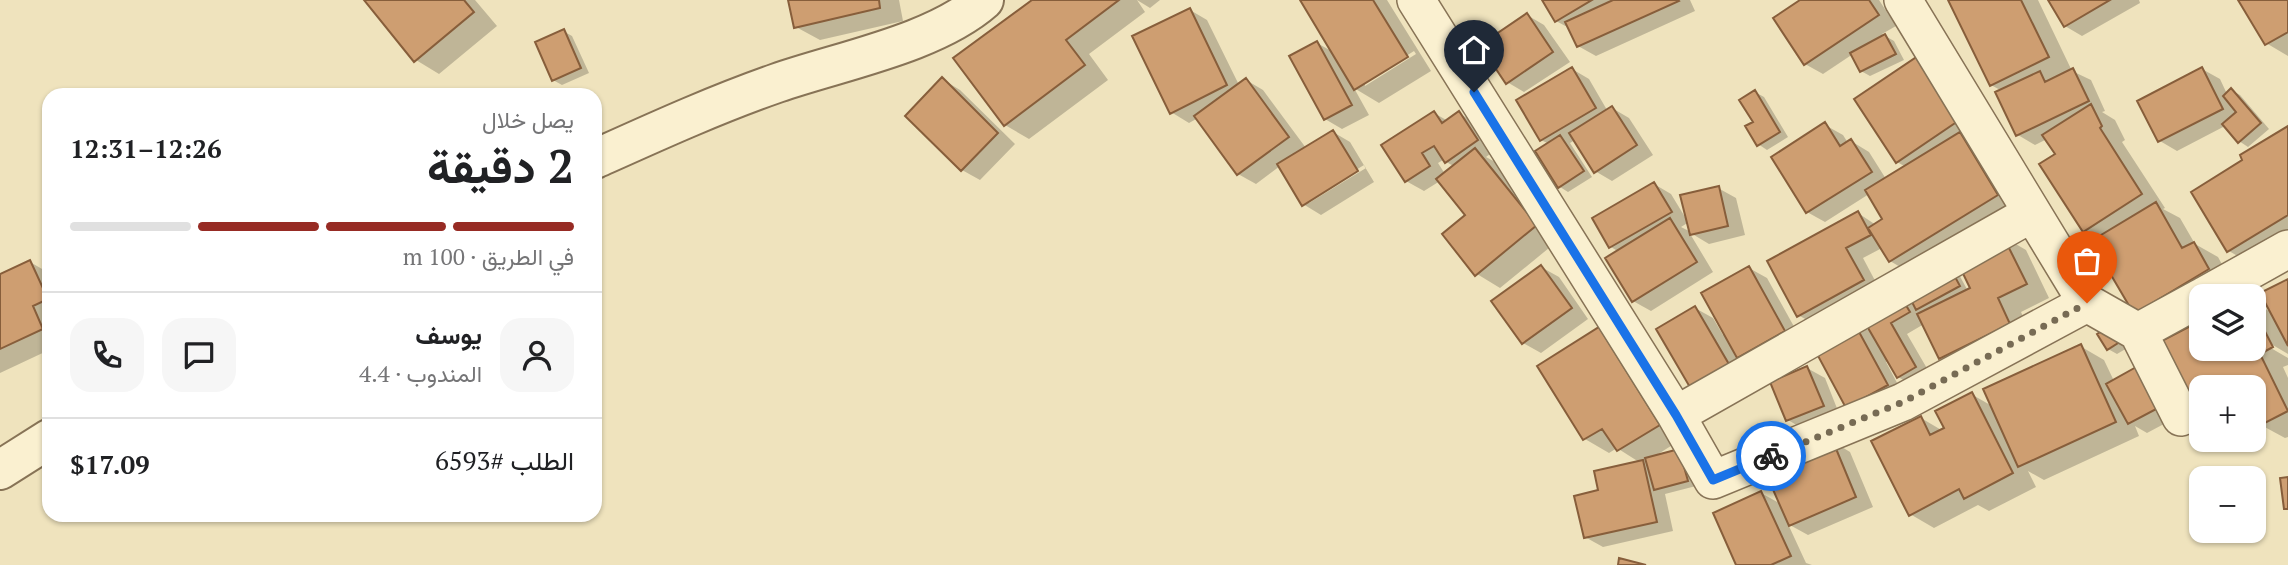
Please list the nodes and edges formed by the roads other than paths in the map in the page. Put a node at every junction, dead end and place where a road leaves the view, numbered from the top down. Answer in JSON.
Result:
{"nodes":[{"id":1,"x":984,"y":0,"type":"edge"},
{"id":2,"x":1416,"y":0,"type":"edge"},
{"id":3,"x":1903,"y":0,"type":"edge"},
{"id":4,"x":602,"y":156,"type":"edge"},
{"id":5,"x":2032,"y":213,"type":"junction"},
{"id":6,"x":2288,"y":249,"type":"edge"},
{"id":7,"x":2225,"y":284,"type":"edge"},
{"id":8,"x":2087,"y":303,"type":"junction"},
{"id":9,"x":2189,"y":304,"type":"edge"},
{"id":10,"x":2138,"y":332,"type":"junction"},
{"id":11,"x":1676,"y":415,"type":"junction"},
{"id":12,"x":2181,"y":417,"type":"dead end"},
{"id":13,"x":42,"y":443,"type":"edge"},
{"id":14,"x":0,"y":470,"type":"edge"}],
"edges":[{"from":1,"to":4,"type":"street"},
{"from":2,"to":11,"type":"street"},
{"from":3,"to":5,"type":"street"},
{"from":5,"to":8,"type":"street"},
{"from":5,"to":11,"type":"street"},
{"from":6,"to":7,"type":"street"},
{"from":8,"to":10,"type":"street"},
{"from":8,"to":11,"type":"street"},
{"from":9,"to":10,"type":"street"},
{"from":10,"to":12,"type":"street"},
{"from":13,"to":14,"type":"street"}]}
